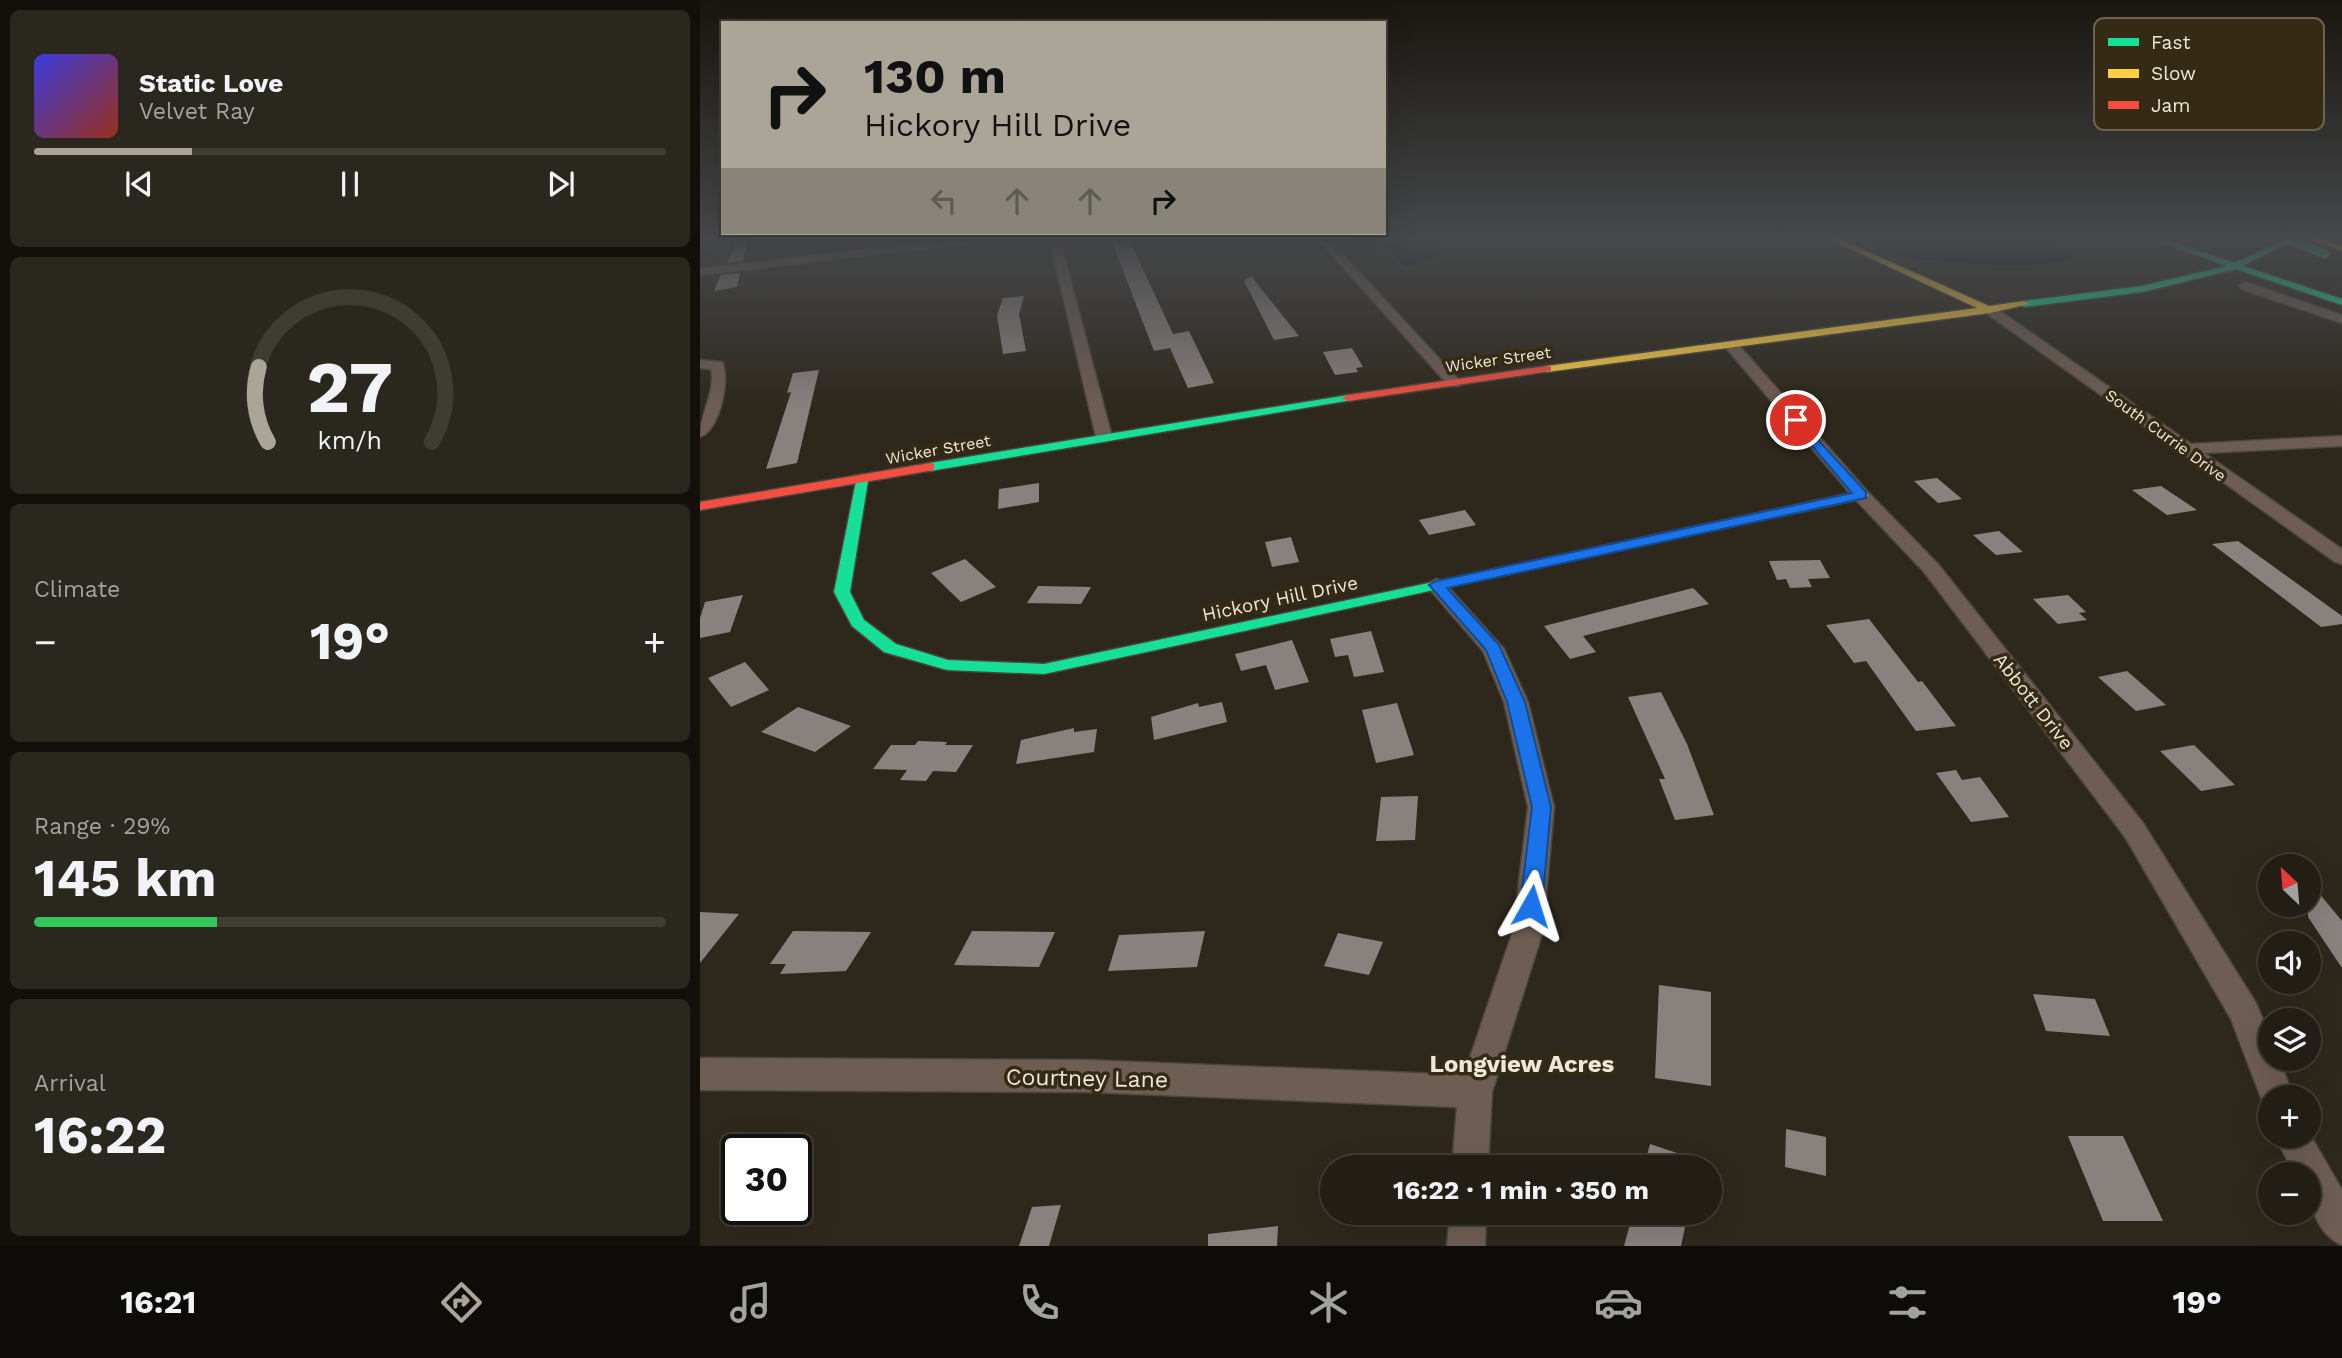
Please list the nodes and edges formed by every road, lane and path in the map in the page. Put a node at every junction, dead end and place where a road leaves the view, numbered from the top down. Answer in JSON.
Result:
{"nodes":[{"id":1,"x":1069,"y":295,"type":"edge"},
{"id":2,"x":1374,"y":295,"type":"edge"},
{"id":3,"x":1957,"y":295,"type":"edge"},
{"id":4,"x":2098,"y":295,"type":"edge"},
{"id":5,"x":2273,"y":295,"type":"edge"},
{"id":6,"x":2321,"y":295,"type":"edge"},
{"id":7,"x":2342,"y":302,"type":"edge"},
{"id":8,"x":1990,"y":310,"type":"junction"},
{"id":9,"x":2342,"y":318,"type":"edge"},
{"id":10,"x":1731,"y":345,"type":"junction"},
{"id":11,"x":700,"y":364,"type":"edge"},
{"id":12,"x":1454,"y":383,"type":"junction"},
{"id":13,"x":700,"y":432,"type":"edge"},
{"id":14,"x":1104,"y":437,"type":"junction"},
{"id":15,"x":2342,"y":441,"type":"edge"},
{"id":16,"x":2186,"y":449,"type":"junction"},
{"id":17,"x":862,"y":481,"type":"junction"},
{"id":18,"x":1861,"y":495,"type":"junction"},
{"id":19,"x":700,"y":506,"type":"edge"},
{"id":20,"x":2342,"y":558,"type":"edge"},
{"id":21,"x":1436,"y":585,"type":"junction"},
{"id":22,"x":700,"y":1074,"type":"edge"},
{"id":23,"x":2272,"y":1085,"type":"edge"},
{"id":24,"x":1475,"y":1092,"type":"junction"},
{"id":25,"x":2299,"y":1148,"type":"edge"},
{"id":26,"x":1471,"y":1155,"type":"edge"},
{"id":27,"x":1467,"y":1225,"type":"edge"},
{"id":28,"x":2342,"y":1226,"type":"edge"},
{"id":29,"x":1466,"y":1246,"type":"edge"}],
"edges":[{"from":1,"to":14,"type":"street"},
{"from":2,"to":12,"type":"street"},
{"from":3,"to":8,"type":"main road"},
{"from":4,"to":8,"type":"main road","name":"Wicker Street"},
{"from":5,"to":9,"type":"street"},
{"from":6,"to":7,"type":"main road"},
{"from":8,"to":10,"type":"main road","name":"Wicker Street"},
{"from":8,"to":16,"type":"street","name":"South Currie Drive"},
{"from":10,"to":12,"type":"main road","name":"Wicker Street"},
{"from":10,"to":18,"type":"street","name":"Abbott Drive"},
{"from":11,"to":13,"type":"street"},
{"from":12,"to":14,"type":"main road","name":"Wicker Street"},
{"from":14,"to":17,"type":"main road","name":"Wicker Street"},
{"from":15,"to":16,"type":"street"},
{"from":16,"to":20,"type":"street","name":"South Currie Drive"},
{"from":17,"to":19,"type":"main road","name":"Wicker Street"},
{"from":17,"to":21,"type":"main road","name":"Hickory Hill Drive"},
{"from":18,"to":21,"type":"main road","name":"Hickory Hill Drive"},
{"from":18,"to":23,"type":"street","name":"Abbott Drive"},
{"from":21,"to":24,"type":"street"},
{"from":22,"to":24,"type":"street","name":"Courtney Lane"},
{"from":24,"to":26,"type":"street"},
{"from":25,"to":28,"type":"street"},
{"from":27,"to":29,"type":"street"}]}
